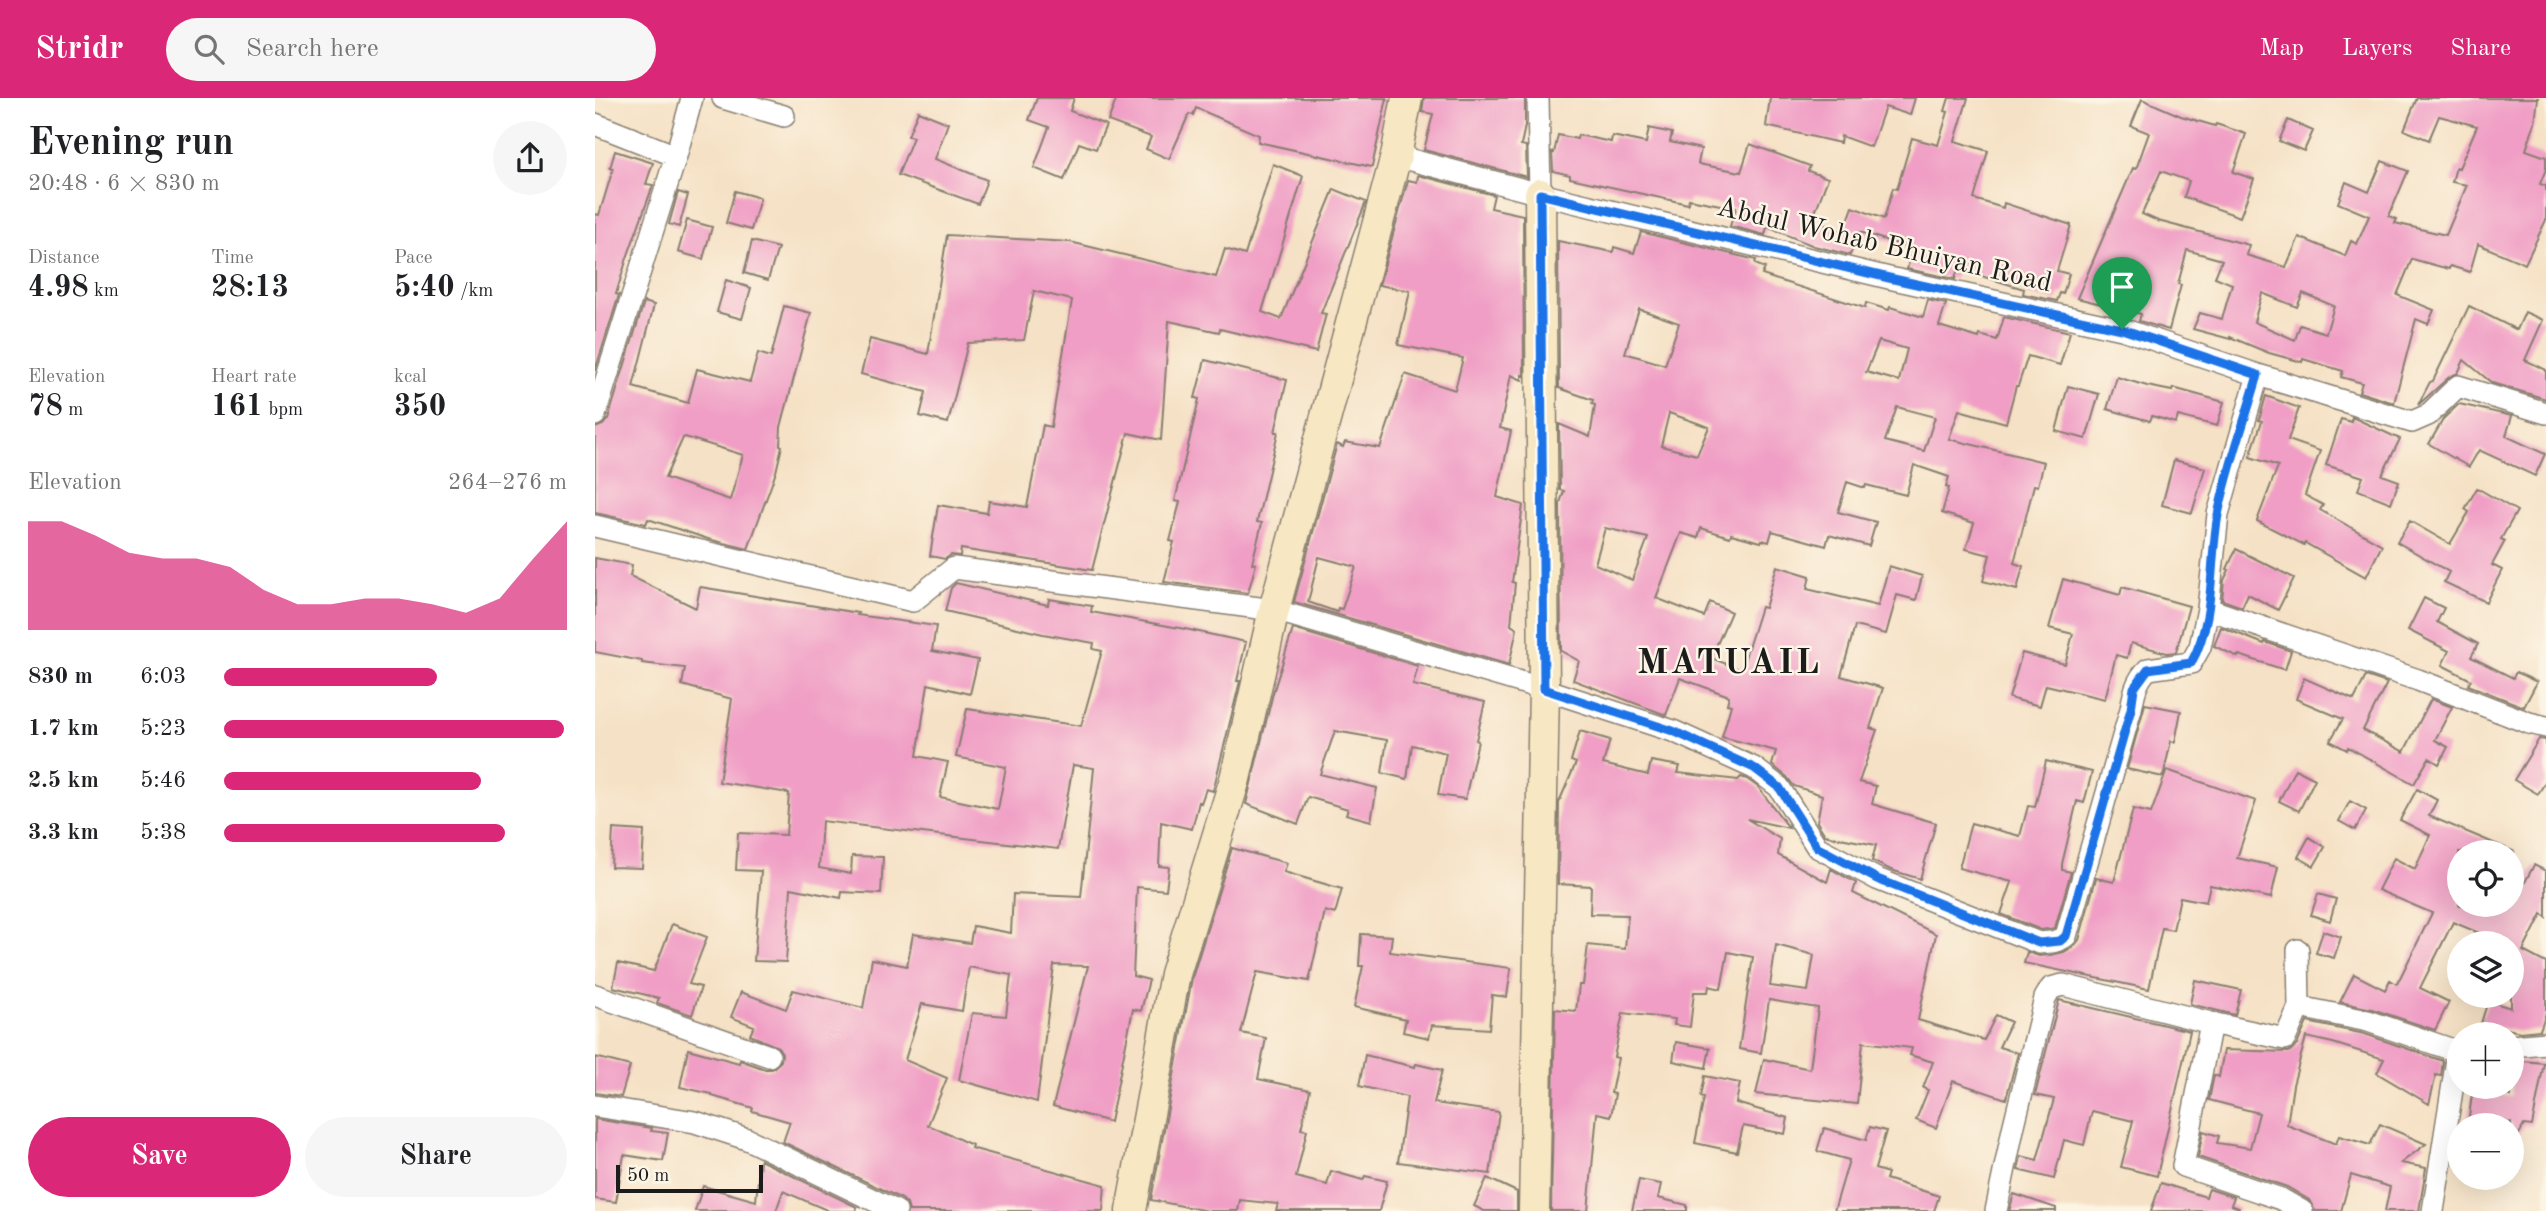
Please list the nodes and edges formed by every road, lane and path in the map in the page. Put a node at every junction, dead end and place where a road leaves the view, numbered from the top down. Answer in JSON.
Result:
{"nodes":[{"id":1,"x":692,"y":98,"type":"edge"},
{"id":2,"x":723,"y":98,"type":"edge"},
{"id":3,"x":1407,"y":98,"type":"edge"},
{"id":4,"x":1538,"y":98,"type":"edge"},
{"id":5,"x":784,"y":116,"type":"dead end"},
{"id":6,"x":595,"y":124,"type":"edge"},
{"id":7,"x":677,"y":156,"type":"junction"},
{"id":8,"x":1396,"y":156,"type":"junction"},
{"id":9,"x":1540,"y":194,"type":"junction"},
{"id":10,"x":2258,"y":375,"type":"junction"},
{"id":11,"x":2546,"y":413,"type":"edge"},
{"id":12,"x":595,"y":415,"type":"edge"},
{"id":13,"x":595,"y":526,"type":"edge"},
{"id":14,"x":2207,"y":609,"type":"junction"},
{"id":15,"x":1274,"y":610,"type":"junction"},
{"id":16,"x":1544,"y":689,"type":"junction"},
{"id":17,"x":2546,"y":727,"type":"edge"},
{"id":18,"x":2298,"y":950,"type":"dead end"},
{"id":19,"x":595,"y":995,"type":"edge"},
{"id":20,"x":2299,"y":1007,"type":"junction"},
{"id":21,"x":2211,"y":1023,"type":"junction"},
{"id":22,"x":2546,"y":1042,"type":"edge"},
{"id":23,"x":2524,"y":1045,"type":"edge"},
{"id":24,"x":2447,"y":1047,"type":"edge"},
{"id":25,"x":769,"y":1056,"type":"dead end"},
{"id":26,"x":2451,"y":1099,"type":"edge"},
{"id":27,"x":595,"y":1106,"type":"edge"},
{"id":28,"x":896,"y":1211,"type":"edge"},
{"id":29,"x":1131,"y":1211,"type":"edge"},
{"id":30,"x":1534,"y":1211,"type":"edge"},
{"id":31,"x":1996,"y":1211,"type":"edge"},
{"id":32,"x":2302,"y":1211,"type":"edge"},
{"id":33,"x":2433,"y":1211,"type":"edge"}],
"edges":[{"from":1,"to":7,"type":"street"},
{"from":2,"to":5,"type":"street"},
{"from":3,"to":8,"type":"street"},
{"from":4,"to":9,"type":"street"},
{"from":6,"to":7,"type":"street"},
{"from":7,"to":12,"type":"street"},
{"from":8,"to":9,"type":"street","name":"Abdul Wohab Bhuiyan Road"},
{"from":8,"to":15,"type":"street"},
{"from":9,"to":10,"type":"street","name":"Abdul Wohab Bhuiyan Road"},
{"from":9,"to":16,"type":"street"},
{"from":10,"to":11,"type":"street","name":"Abdul Wohab Bhuiyan Road"},
{"from":10,"to":14,"type":"street"},
{"from":13,"to":15,"type":"street"},
{"from":14,"to":16,"type":"street"},
{"from":14,"to":17,"type":"street"},
{"from":15,"to":16,"type":"street"},
{"from":15,"to":29,"type":"street"},
{"from":16,"to":30,"type":"street"},
{"from":18,"to":20,"type":"street"},
{"from":19,"to":25,"type":"street"},
{"from":20,"to":21,"type":"street"},
{"from":20,"to":24,"type":"street"},
{"from":21,"to":31,"type":"street"},
{"from":21,"to":32,"type":"street"},
{"from":22,"to":23,"type":"street"},
{"from":26,"to":33,"type":"street"},
{"from":27,"to":28,"type":"street"}]}
